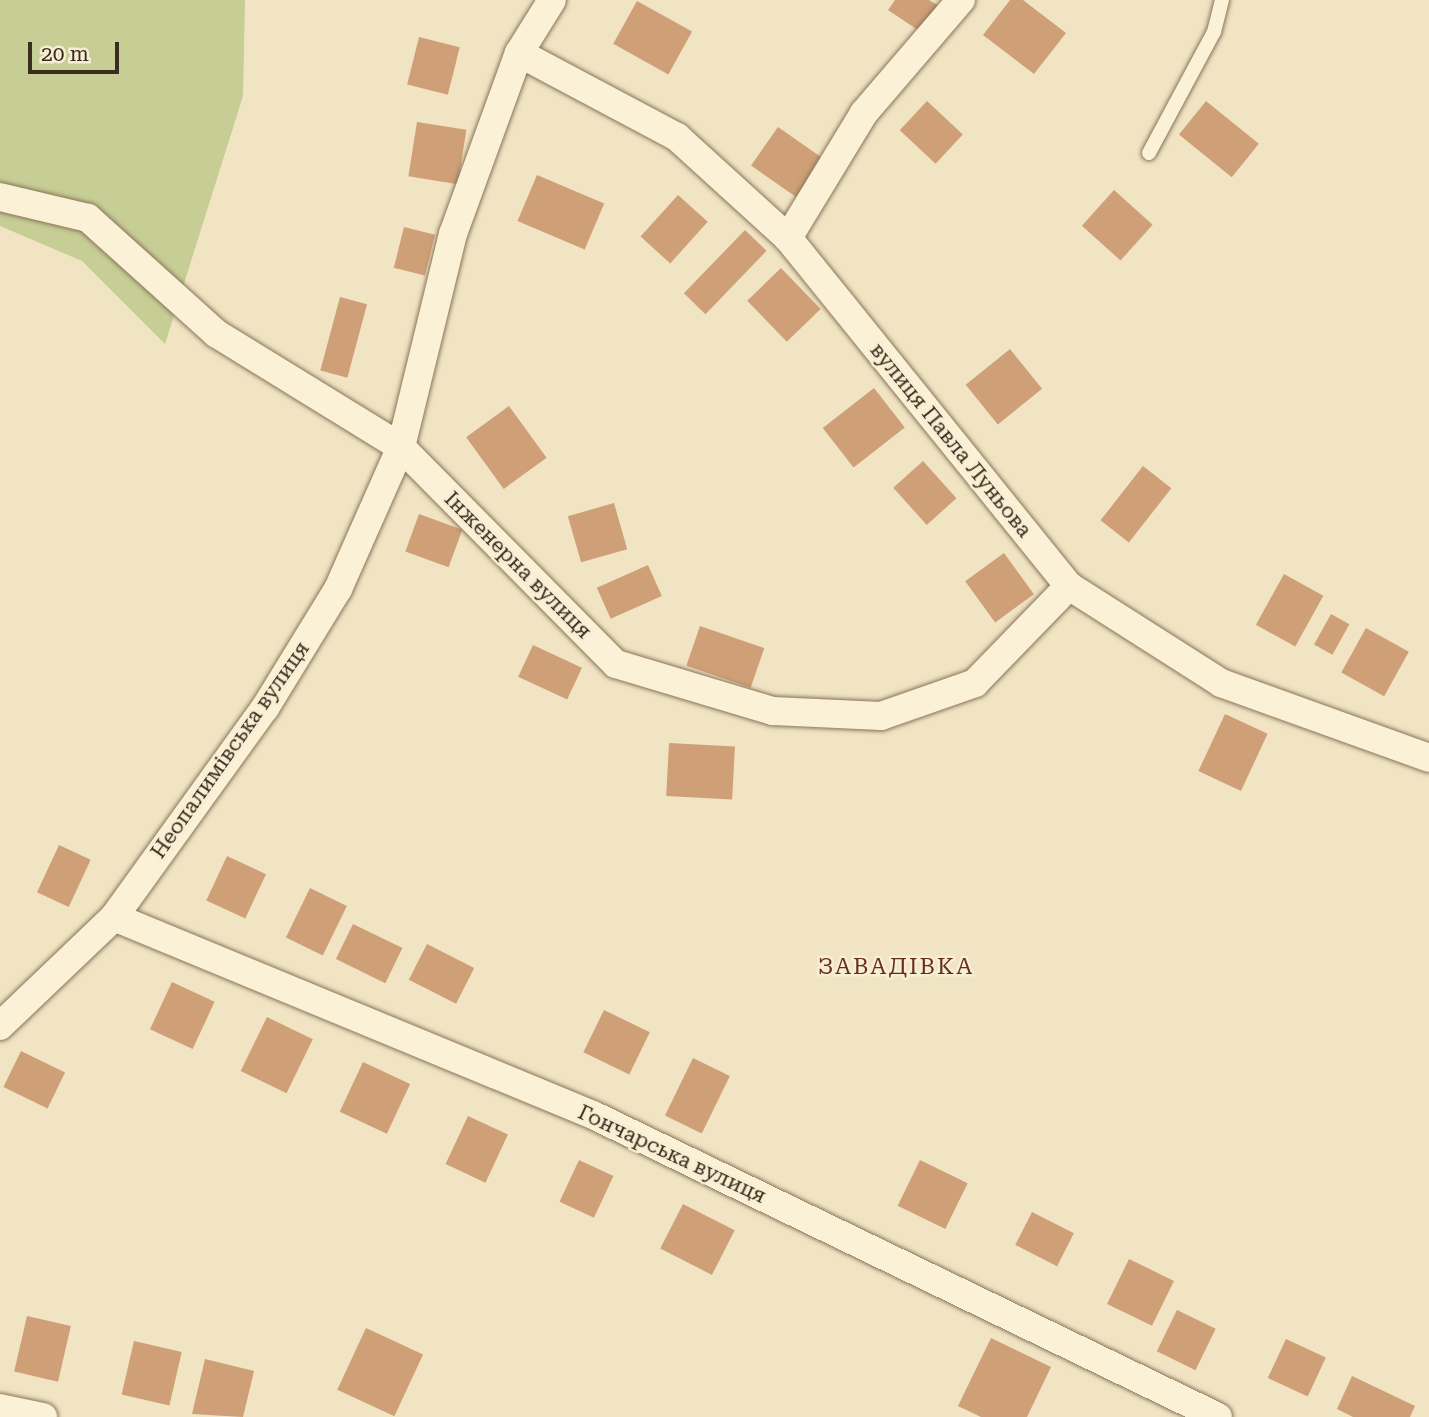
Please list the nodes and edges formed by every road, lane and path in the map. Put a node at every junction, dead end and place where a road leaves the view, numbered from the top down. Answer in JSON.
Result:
{"nodes":[{"id":1,"x":551,"y":0,"type":"edge"},
{"id":2,"x":961,"y":0,"type":"edge"},
{"id":3,"x":1222,"y":0,"type":"edge"},
{"id":4,"x":519,"y":53,"type":"junction"},
{"id":5,"x":1149,"y":153,"type":"dead end"},
{"id":6,"x":0,"y":197,"type":"edge"},
{"id":7,"x":788,"y":238,"type":"junction"},
{"id":8,"x":401,"y":447,"type":"junction"},
{"id":9,"x":1069,"y":586,"type":"junction"},
{"id":10,"x":1429,"y":758,"type":"edge"},
{"id":11,"x":114,"y":917,"type":"junction"},
{"id":12,"x":0,"y":1026,"type":"edge"},
{"id":13,"x":0,"y":1408,"type":"edge"},
{"id":14,"x":43,"y":1417,"type":"edge"},
{"id":15,"x":1218,"y":1417,"type":"edge"}],
"edges":[{"from":1,"to":4,"type":"street","name":"Неопалимівська вулиця"},
{"from":2,"to":7,"type":"street"},
{"from":3,"to":5,"type":"lane"},
{"from":4,"to":7,"type":"street","name":"вулиця Павла Луньова"},
{"from":4,"to":8,"type":"street","name":"Неопалимівська вулиця"},
{"from":6,"to":8,"type":"street","name":"Інженерна вулиця"},
{"from":7,"to":9,"type":"street","name":"вулиця Павла Луньова"},
{"from":8,"to":9,"type":"street","name":"Інженерна вулиця"},
{"from":8,"to":11,"type":"street","name":"Неопалимівська вулиця"},
{"from":9,"to":10,"type":"street","name":"вулиця Павла Луньова"},
{"from":11,"to":12,"type":"street","name":"Неопалимівська вулиця"},
{"from":11,"to":15,"type":"street","name":"Гончарська вулиця"},
{"from":13,"to":14,"type":"street"}]}
